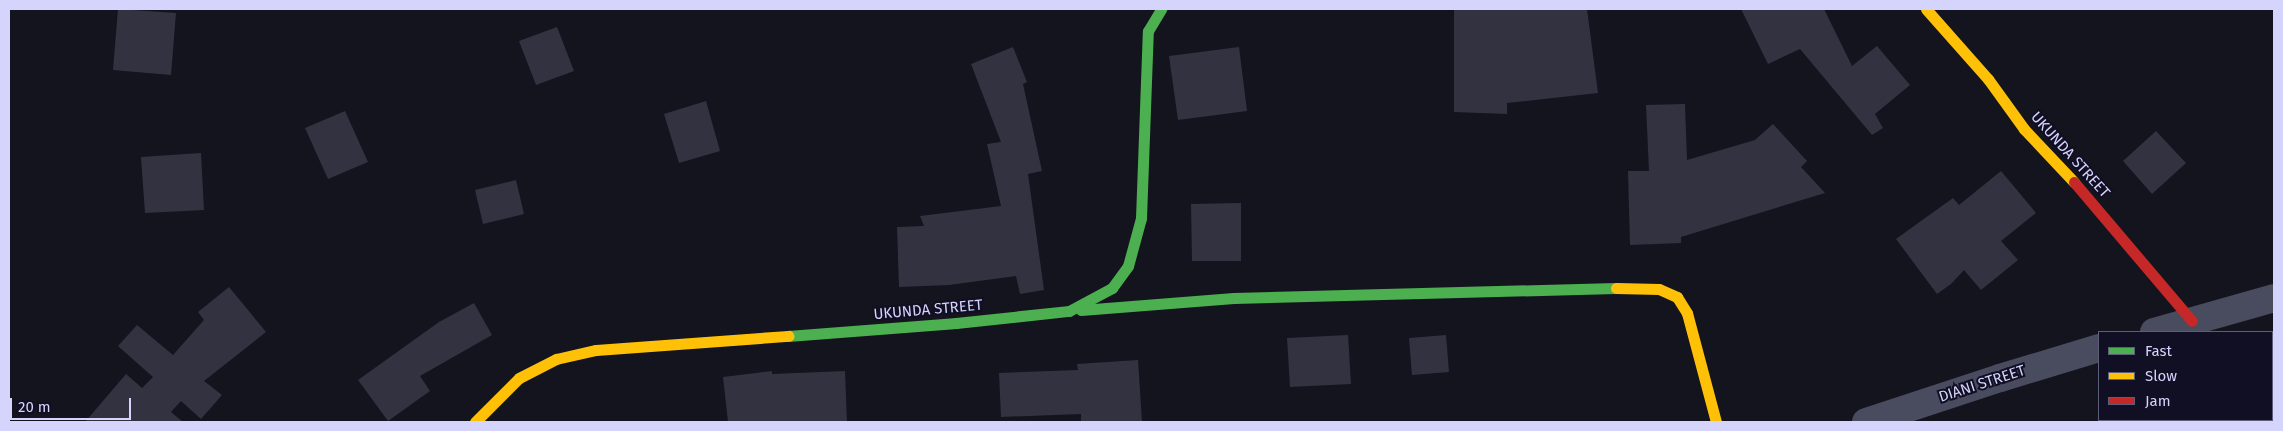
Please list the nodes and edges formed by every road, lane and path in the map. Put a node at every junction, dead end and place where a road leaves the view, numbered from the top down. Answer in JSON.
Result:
{"nodes":[{"id":1,"x":1161,"y":9,"type":"edge"},
{"id":2,"x":1926,"y":9,"type":"edge"},
{"id":3,"x":2274,"y":298,"type":"edge"},
{"id":4,"x":1069,"y":311,"type":"junction"},
{"id":5,"x":2192,"y":321,"type":"junction"},
{"id":6,"x":2157,"y":331,"type":"edge"},
{"id":7,"x":2098,"y":348,"type":"edge"},
{"id":8,"x":475,"y":422,"type":"edge"},
{"id":9,"x":1716,"y":422,"type":"edge"},
{"id":10,"x":1866,"y":422,"type":"edge"}],
"edges":[{"from":1,"to":4,"type":"street","name":"UKUNDA STREET"},
{"from":2,"to":5,"type":"street","name":"UKUNDA STREET"},
{"from":3,"to":5,"type":"street"},
{"from":4,"to":8,"type":"street","name":"UKUNDA STREET"},
{"from":4,"to":9,"type":"street"},
{"from":5,"to":6,"type":"street"},
{"from":7,"to":10,"type":"street","name":"DIANI STREET"}]}
